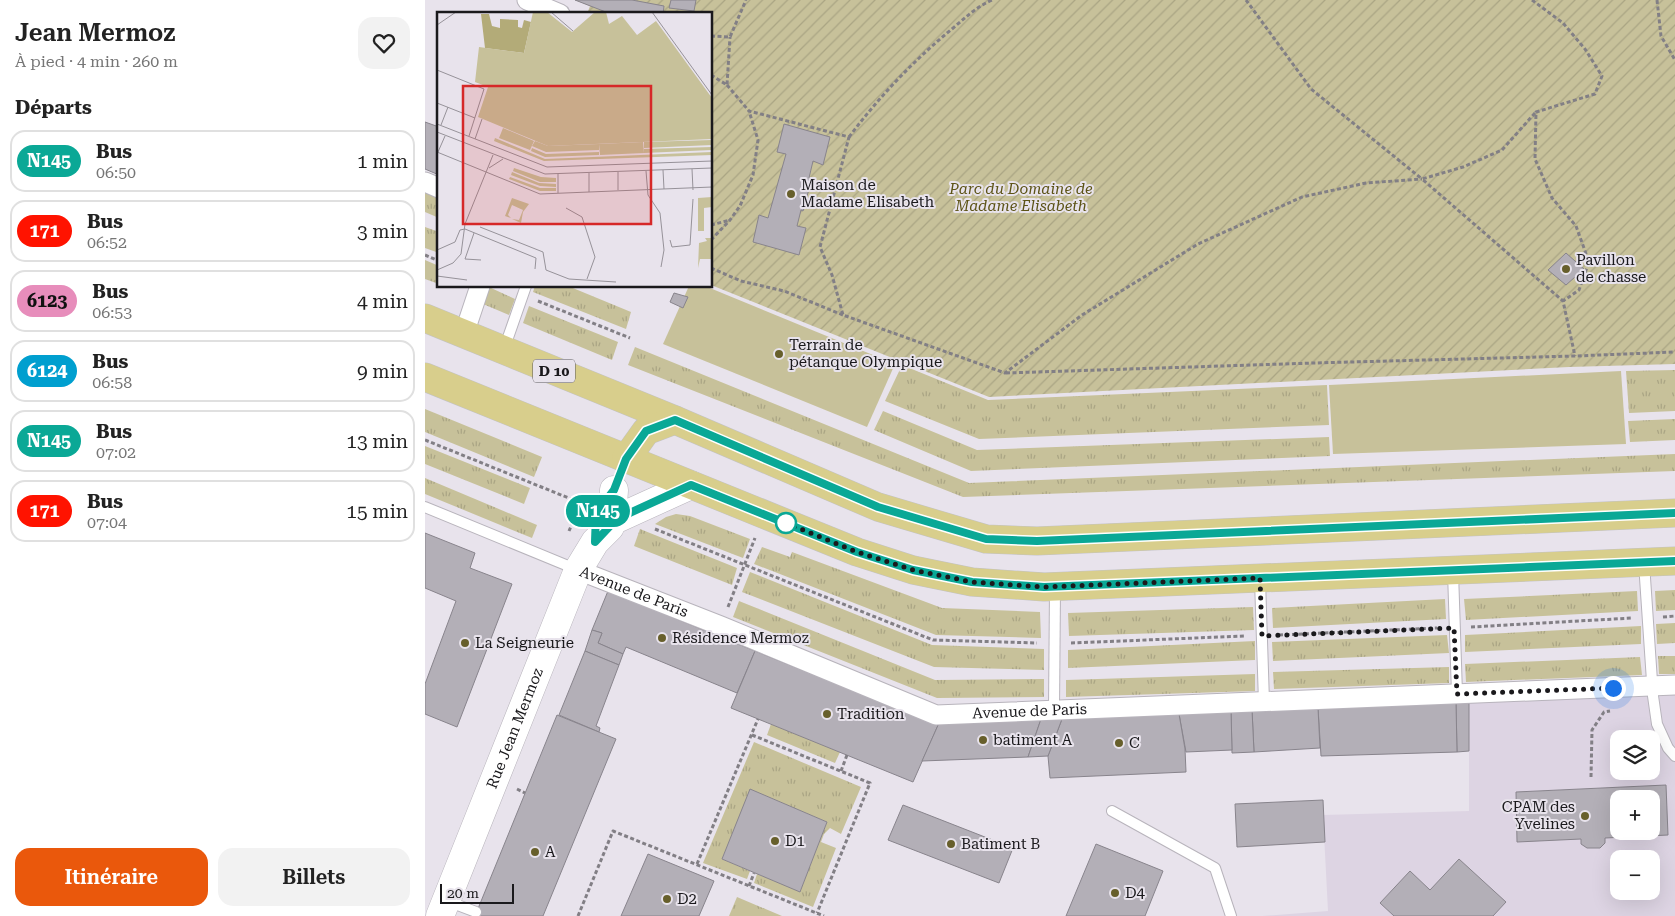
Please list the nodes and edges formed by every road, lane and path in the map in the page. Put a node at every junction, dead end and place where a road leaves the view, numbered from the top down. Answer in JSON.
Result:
{"nodes":[{"id":1,"x":527,"y":0,"type":"edge"},
{"id":2,"x":746,"y":0,"type":"edge"},
{"id":3,"x":992,"y":0,"type":"edge"},
{"id":4,"x":1246,"y":0,"type":"edge"},
{"id":5,"x":1532,"y":0,"type":"edge"},
{"id":6,"x":1657,"y":0,"type":"edge"},
{"id":7,"x":557,"y":12,"type":"edge"},
{"id":8,"x":713,"y":36,"type":"edge"},
{"id":9,"x":730,"y":36,"type":"junction"},
{"id":10,"x":1675,"y":60,"type":"edge"},
{"id":11,"x":713,"y":77,"type":"edge"},
{"id":12,"x":727,"y":85,"type":"junction"},
{"id":13,"x":749,"y":111,"type":"junction"},
{"id":14,"x":1536,"y":112,"type":"junction"},
{"id":15,"x":849,"y":137,"type":"junction"},
{"id":16,"x":1422,"y":179,"type":"junction"},
{"id":17,"x":425,"y":182,"type":"edge"},
{"id":18,"x":437,"y":187,"type":"edge"},
{"id":19,"x":730,"y":220,"type":"junction"},
{"id":20,"x":713,"y":224,"type":"edge"},
{"id":21,"x":713,"y":238,"type":"edge"},
{"id":22,"x":425,"y":255,"type":"edge"},
{"id":23,"x":437,"y":260,"type":"edge"},
{"id":24,"x":713,"y":269,"type":"edge"},
{"id":25,"x":479,"y":288,"type":"edge"},
{"id":26,"x":524,"y":291,"type":"edge"},
{"id":27,"x":1563,"y":302,"type":"junction"},
{"id":28,"x":843,"y":315,"type":"junction"},
{"id":29,"x":425,"y":318,"type":"edge"},
{"id":30,"x":464,"y":334,"type":"junction"},
{"id":31,"x":630,"y":338,"type":"dead end"},
{"id":32,"x":504,"y":350,"type":"junction"},
{"id":33,"x":1675,"y":352,"type":"edge"},
{"id":34,"x":1575,"y":356,"type":"junction"},
{"id":35,"x":1005,"y":373,"type":"junction"},
{"id":36,"x":425,"y":377,"type":"edge"},
{"id":37,"x":645,"y":408,"type":"junction"},
{"id":38,"x":675,"y":420,"type":"junction"},
{"id":39,"x":425,"y":440,"type":"edge"},
{"id":40,"x":626,"y":459,"type":"junction"},
{"id":41,"x":691,"y":485,"type":"junction"},
{"id":42,"x":425,"y":508,"type":"edge"},
{"id":43,"x":1675,"y":513,"type":"edge"},
{"id":44,"x":764,"y":514,"type":"junction"},
{"id":45,"x":653,"y":528,"type":"dead end"},
{"id":46,"x":569,"y":531,"type":"dead end"},
{"id":47,"x":603,"y":531,"type":"junction"},
{"id":48,"x":1675,"y":561,"type":"edge"},
{"id":49,"x":1644,"y":562,"type":"junction"},
{"id":50,"x":745,"y":564,"type":"junction"},
{"id":51,"x":579,"y":570,"type":"junction"},
{"id":52,"x":1453,"y":570,"type":"junction"},
{"id":53,"x":1260,"y":578,"type":"junction"},
{"id":54,"x":1055,"y":587,"type":"junction"},
{"id":55,"x":1675,"y":616,"type":"edge"},
{"id":56,"x":1648,"y":617,"type":"junction"},
{"id":57,"x":721,"y":626,"type":"junction"},
{"id":58,"x":1454,"y":628,"type":"junction"},
{"id":59,"x":1262,"y":636,"type":"junction"},
{"id":60,"x":1054,"y":643,"type":"junction"},
{"id":61,"x":1675,"y":685,"type":"edge"},
{"id":62,"x":1653,"y":686,"type":"junction"},
{"id":63,"x":1457,"y":694,"type":"junction"},
{"id":64,"x":1264,"y":702,"type":"junction"},
{"id":65,"x":1054,"y":710,"type":"junction"},
{"id":66,"x":1612,"y":710,"type":"dead end"},
{"id":67,"x":758,"y":719,"type":"dead end"},
{"id":68,"x":752,"y":735,"type":"junction"},
{"id":69,"x":847,"y":755,"type":"dead end"},
{"id":70,"x":1675,"y":756,"type":"edge"},
{"id":71,"x":841,"y":771,"type":"junction"},
{"id":72,"x":1591,"y":777,"type":"dead end"},
{"id":73,"x":1113,"y":811,"type":"dead end"},
{"id":74,"x":697,"y":864,"type":"junction"},
{"id":75,"x":754,"y":873,"type":"dead end"},
{"id":76,"x":749,"y":886,"type":"junction"},
{"id":77,"x":443,"y":908,"type":"edge"},
{"id":78,"x":476,"y":912,"type":"dead end"},
{"id":79,"x":817,"y":913,"type":"junction"},
{"id":80,"x":578,"y":916,"type":"edge"},
{"id":81,"x":824,"y":916,"type":"edge"},
{"id":82,"x":1231,"y":916,"type":"edge"}],
"edges":[{"from":1,"to":7,"type":"street"},
{"from":2,"to":9,"type":"path"},
{"from":3,"to":15,"type":"path"},
{"from":4,"to":16,"type":"path"},
{"from":5,"to":14,"type":"path"},
{"from":6,"to":10,"type":"path"},
{"from":8,"to":9,"type":"path"},
{"from":9,"to":12,"type":"path"},
{"from":11,"to":12,"type":"path"},
{"from":12,"to":13,"type":"path"},
{"from":13,"to":15,"type":"path"},
{"from":13,"to":19,"type":"path"},
{"from":14,"to":16,"type":"path"},
{"from":14,"to":27,"type":"path"},
{"from":15,"to":28,"type":"path"},
{"from":16,"to":27,"type":"path"},
{"from":16,"to":35,"type":"path"},
{"from":17,"to":18,"type":"street"},
{"from":19,"to":20,"type":"path"},
{"from":19,"to":21,"type":"path"},
{"from":22,"to":23,"type":"path"},
{"from":24,"to":28,"type":"path"},
{"from":25,"to":30,"type":"street"},
{"from":26,"to":31,"type":"path"},
{"from":26,"to":32,"type":"lane"},
{"from":27,"to":34,"type":"path"},
{"from":28,"to":35,"type":"path"},
{"from":29,"to":30,"type":"main road","number":"D 10"},
{"from":30,"to":32,"type":"main road","number":"D 10"},
{"from":32,"to":37,"type":"main road","number":"D 10"},
{"from":33,"to":34,"type":"path"},
{"from":34,"to":35,"type":"path"},
{"from":36,"to":40,"type":"main road"},
{"from":37,"to":38,"type":"main road","number":"D 10"},
{"from":37,"to":40,"type":"main road"},
{"from":38,"to":40,"type":"main road"},
{"from":38,"to":43,"type":"main road","number":"D 10"},
{"from":39,"to":46,"type":"path"},
{"from":40,"to":41,"type":"main road"},
{"from":40,"to":47,"type":"street","name":"Rue Jean Mermoz"},
{"from":41,"to":44,"type":"main road"},
{"from":41,"to":47,"type":"street"},
{"from":42,"to":51,"type":"lane","name":"Avenue de Paris"},
{"from":44,"to":50,"type":"path"},
{"from":44,"to":54,"type":"main road"},
{"from":45,"to":50,"type":"path"},
{"from":47,"to":51,"type":"street","name":"Rue Jean Mermoz"},
{"from":48,"to":49,"type":"main road"},
{"from":49,"to":52,"type":"main road"},
{"from":49,"to":56,"type":"lane"},
{"from":50,"to":57,"type":"path"},
{"from":50,"to":60,"type":"path"},
{"from":51,"to":57,"type":"street","name":"Avenue de Paris"},
{"from":51,"to":77,"type":"street","name":"Rue Jean Mermoz"},
{"from":52,"to":53,"type":"main road"},
{"from":52,"to":58,"type":"lane"},
{"from":53,"to":54,"type":"main road"},
{"from":53,"to":59,"type":"lane"},
{"from":54,"to":60,"type":"lane"},
{"from":55,"to":56,"type":"path"},
{"from":56,"to":58,"type":"path"},
{"from":56,"to":62,"type":"lane"},
{"from":57,"to":65,"type":"street","name":"Avenue de Paris"},
{"from":58,"to":59,"type":"path"},
{"from":58,"to":63,"type":"lane"},
{"from":59,"to":60,"type":"path"},
{"from":59,"to":64,"type":"lane"},
{"from":60,"to":65,"type":"lane"},
{"from":61,"to":62,"type":"street","name":"Avenue de Paris"},
{"from":62,"to":63,"type":"street","name":"Avenue de Paris"},
{"from":62,"to":70,"type":"lane"},
{"from":63,"to":64,"type":"street","name":"Avenue de Paris"},
{"from":64,"to":65,"type":"street","name":"Avenue de Paris"},
{"from":66,"to":72,"type":"path"},
{"from":67,"to":68,"type":"path"},
{"from":68,"to":71,"type":"path"},
{"from":68,"to":74,"type":"path"},
{"from":69,"to":71,"type":"path"},
{"from":71,"to":79,"type":"path"},
{"from":73,"to":82,"type":"lane"},
{"from":74,"to":76,"type":"path"},
{"from":74,"to":80,"type":"path"},
{"from":75,"to":76,"type":"path"},
{"from":76,"to":79,"type":"path"},
{"from":77,"to":78,"type":"lane"},
{"from":79,"to":81,"type":"path"}]}
